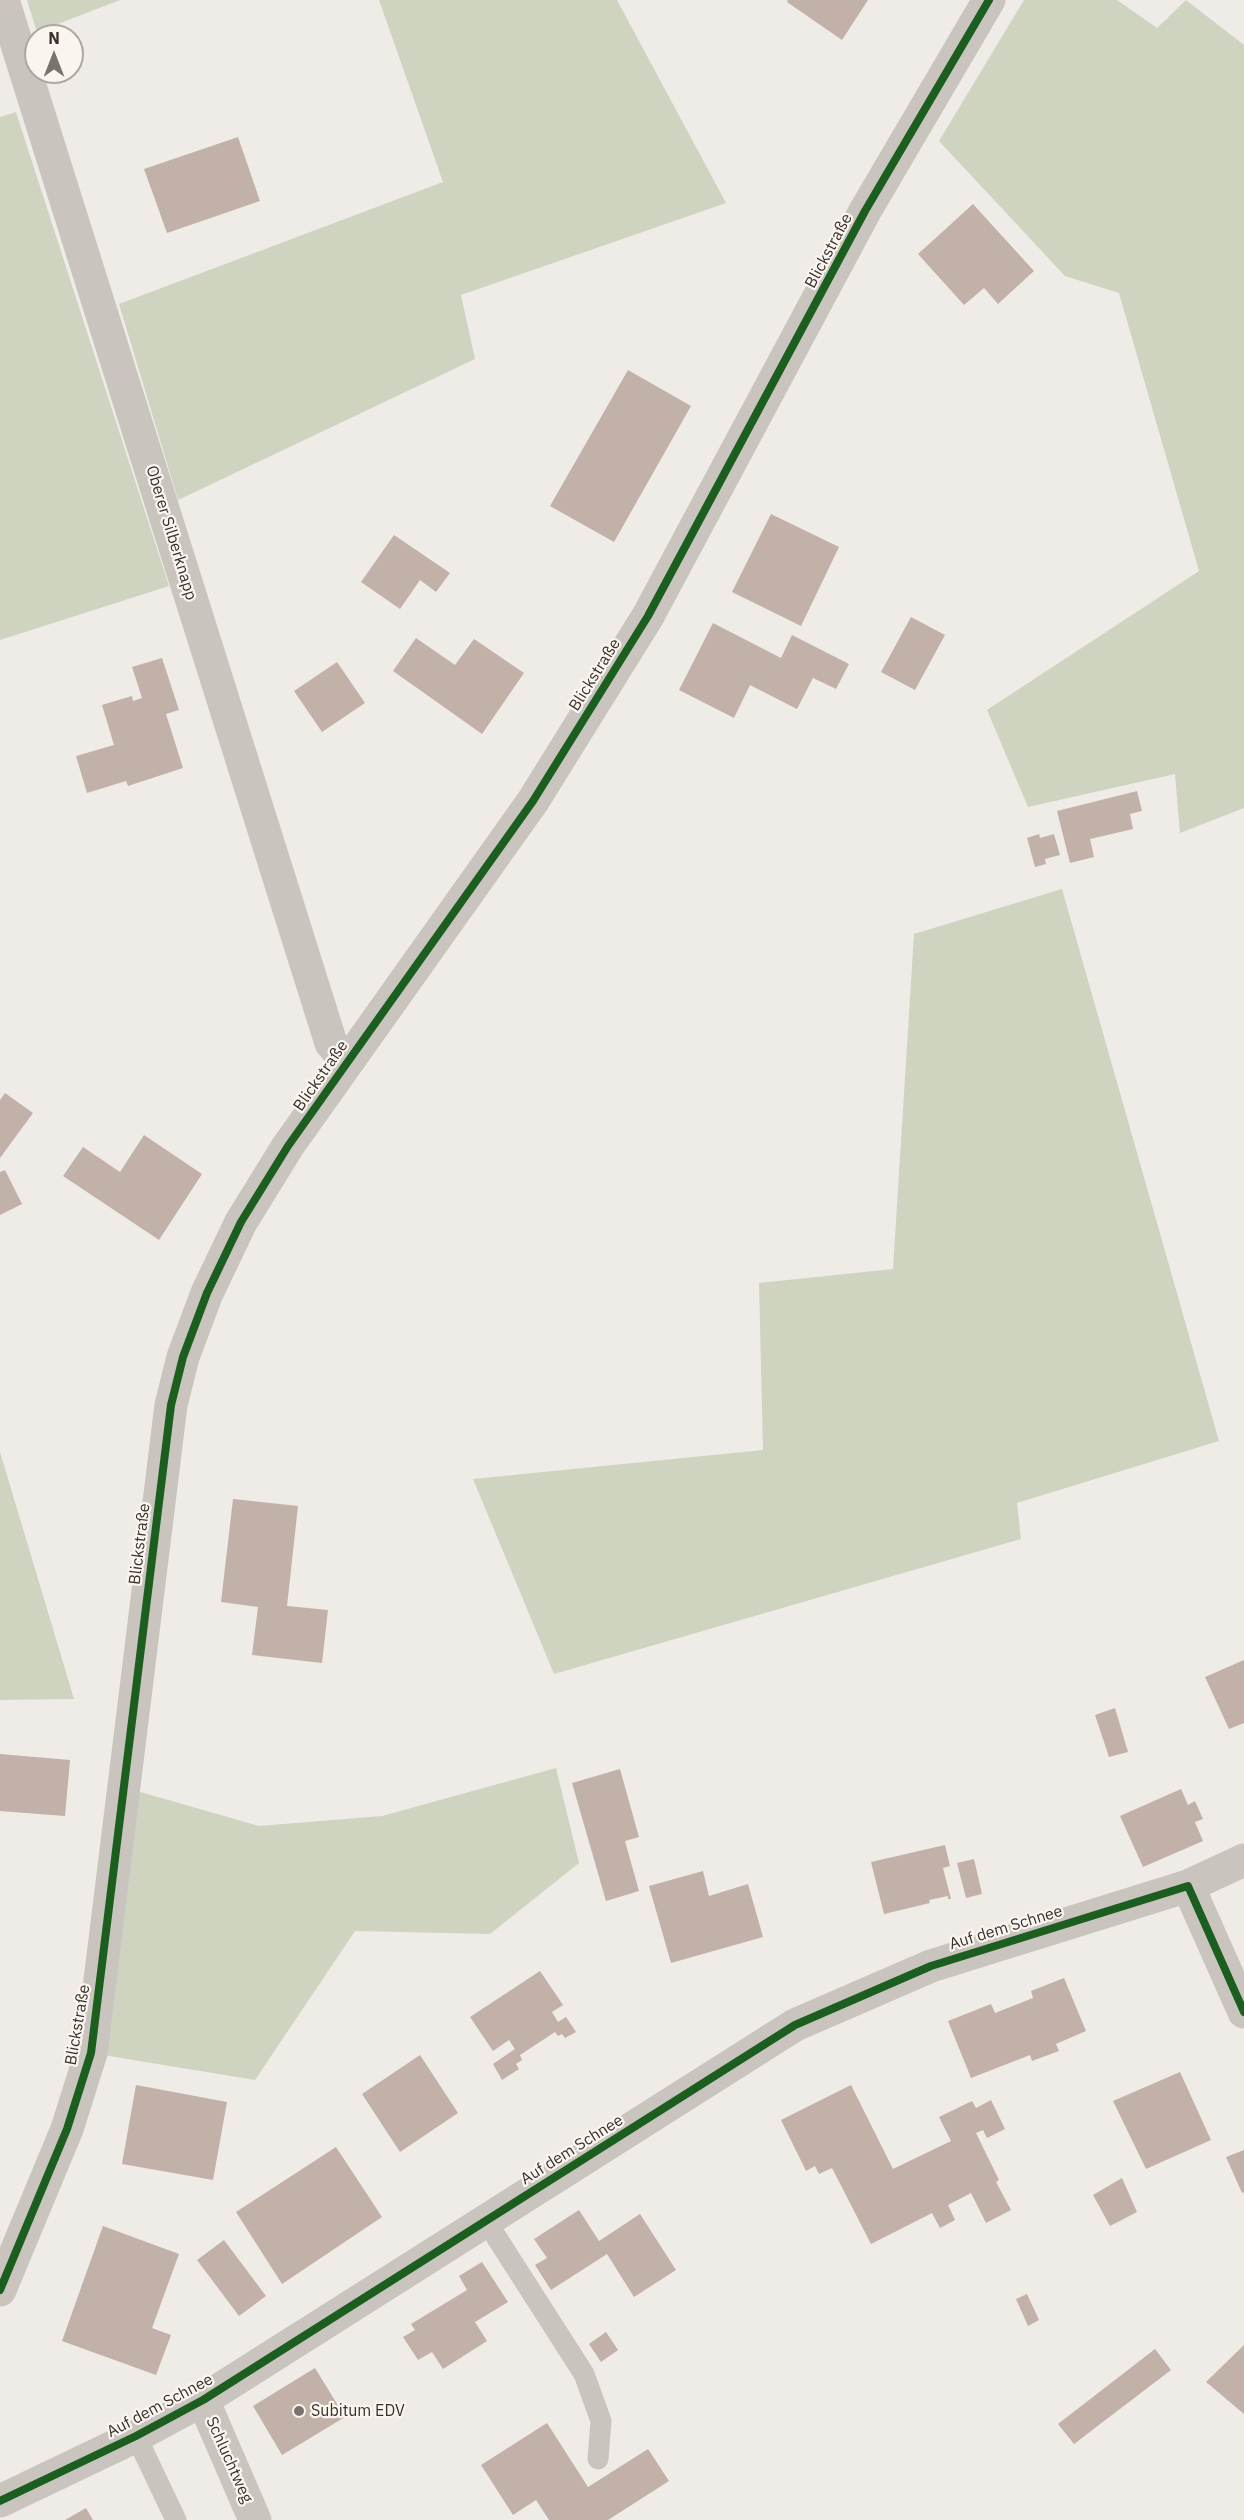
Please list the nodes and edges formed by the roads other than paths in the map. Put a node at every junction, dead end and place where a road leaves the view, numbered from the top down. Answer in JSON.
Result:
{"nodes":[{"id":1,"x":3,"y":0,"type":"edge"},
{"id":2,"x":989,"y":0,"type":"edge"},
{"id":3,"x":347,"y":1062,"type":"junction"},
{"id":4,"x":1244,"y":1860,"type":"edge"},
{"id":5,"x":1188,"y":1886,"type":"junction"},
{"id":6,"x":1244,"y":2012,"type":"edge"},
{"id":7,"x":486,"y":2221,"type":"junction"},
{"id":8,"x":0,"y":2290,"type":"edge"},
{"id":9,"x":203,"y":2400,"type":"junction"},
{"id":10,"x":136,"y":2436,"type":"junction"},
{"id":11,"x":598,"y":2458,"type":"dead end"},
{"id":12,"x":4,"y":2490,"type":"edge"},
{"id":13,"x":176,"y":2520,"type":"edge"},
{"id":14,"x":255,"y":2520,"type":"edge"}],
"edges":[{"from":1,"to":3,"type":"street","name":"Oberer Silberknapp"},
{"from":2,"to":3,"type":"street","name":"Blickstraße"},
{"from":3,"to":8,"type":"street","name":"Blickstraße"},
{"from":4,"to":5,"type":"street","name":"Auf dem Schnee"},
{"from":5,"to":6,"type":"street"},
{"from":5,"to":7,"type":"street","name":"Auf dem Schnee"},
{"from":7,"to":9,"type":"street","name":"Auf dem Schnee"},
{"from":7,"to":11,"type":"lane"},
{"from":9,"to":10,"type":"street","name":"Auf dem Schnee"},
{"from":9,"to":14,"type":"street","name":"Schluchtweg"},
{"from":10,"to":12,"type":"street","name":"Auf dem Schnee"},
{"from":10,"to":13,"type":"lane"}]}
